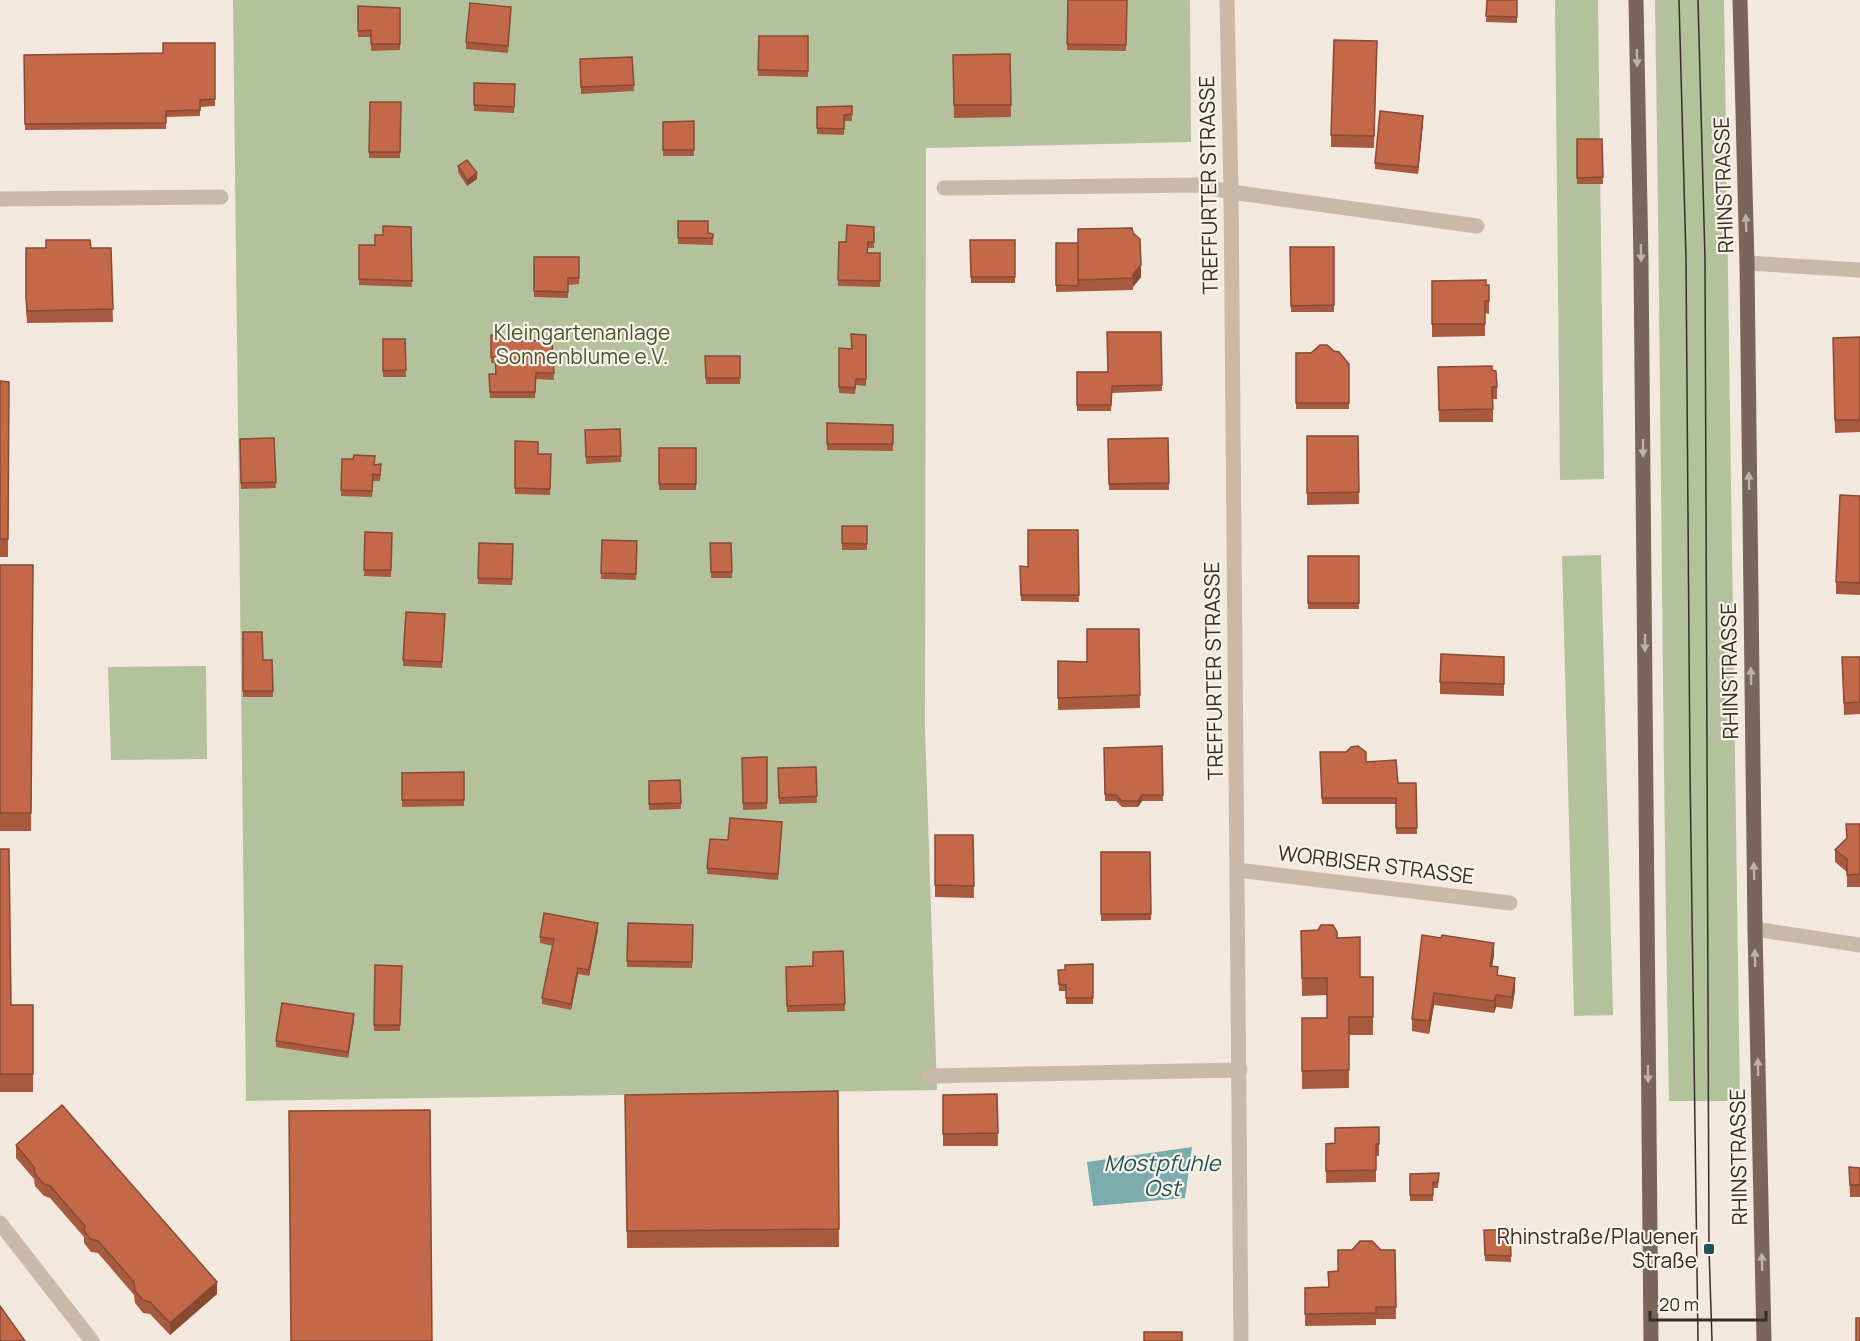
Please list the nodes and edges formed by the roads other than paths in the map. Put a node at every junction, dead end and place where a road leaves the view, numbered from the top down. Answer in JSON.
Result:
{"nodes":[{"id":1,"x":1227,"y":0,"type":"edge"},
{"id":2,"x":1636,"y":0,"type":"edge"},
{"id":3,"x":1740,"y":0,"type":"edge"},
{"id":4,"x":944,"y":188,"type":"dead end"},
{"id":5,"x":1231,"y":192,"type":"junction"},
{"id":6,"x":221,"y":197,"type":"dead end"},
{"id":7,"x":0,"y":199,"type":"edge"},
{"id":8,"x":1477,"y":226,"type":"dead end"},
{"id":9,"x":1747,"y":263,"type":"junction"},
{"id":10,"x":1860,"y":270,"type":"edge"},
{"id":11,"x":1237,"y":870,"type":"junction"},
{"id":12,"x":1510,"y":903,"type":"dead end"},
{"id":13,"x":1755,"y":929,"type":"junction"},
{"id":14,"x":1860,"y":945,"type":"edge"},
{"id":15,"x":1240,"y":1070,"type":"junction"},
{"id":16,"x":929,"y":1076,"type":"dead end"},
{"id":17,"x":0,"y":1223,"type":"edge"},
{"id":18,"x":92,"y":1341,"type":"edge"},
{"id":19,"x":1241,"y":1341,"type":"edge"},
{"id":20,"x":1650,"y":1341,"type":"edge"},
{"id":21,"x":1764,"y":1341,"type":"edge"}],
"edges":[{"from":1,"to":5,"type":"street","name":"TREFFURTER STRASSE"},
{"from":2,"to":20,"type":"main road","one_way":true},
{"from":9,"to":3,"type":"main road","name":"RHINSTRASSE","one_way":true},
{"from":4,"to":5,"type":"street"},
{"from":5,"to":8,"type":"street"},
{"from":5,"to":11,"type":"street","name":"TREFFURTER STRASSE"},
{"from":6,"to":7,"type":"street"},
{"from":9,"to":10,"type":"street"},
{"from":13,"to":9,"type":"main road","name":"RHINSTRASSE","one_way":true},
{"from":11,"to":12,"type":"street","name":"WORBISER STRASSE"},
{"from":11,"to":15,"type":"street","name":"TREFFURTER STRASSE"},
{"from":13,"to":14,"type":"street"},
{"from":21,"to":13,"type":"main road","name":"RHINSTRASSE","one_way":true},
{"from":15,"to":16,"type":"street"},
{"from":15,"to":19,"type":"street","name":"TREFFURTER STRASSE"},
{"from":17,"to":18,"type":"street"}]}
